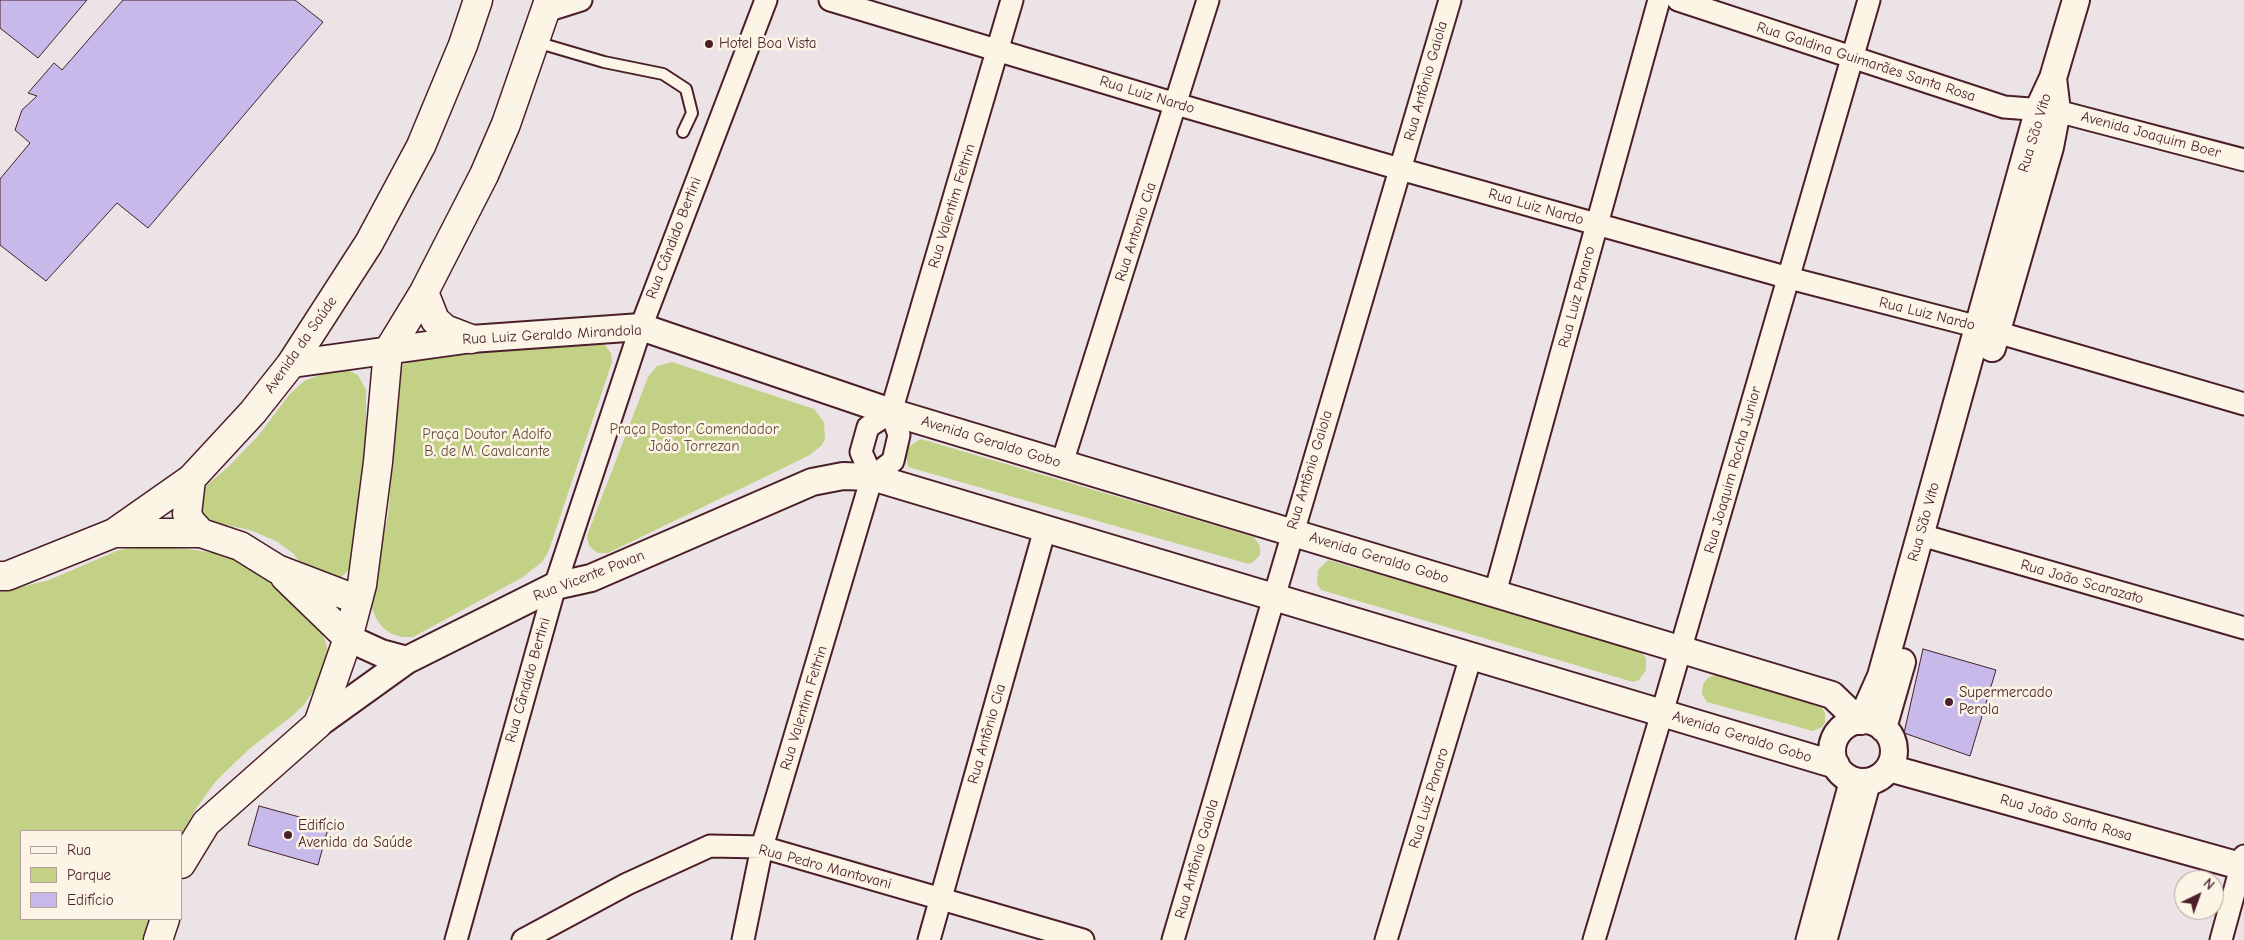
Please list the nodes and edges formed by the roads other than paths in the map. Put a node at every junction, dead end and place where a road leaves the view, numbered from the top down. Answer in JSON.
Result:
{"nodes":[{"id":1,"x":478,"y":0,"type":"edge"},
{"id":2,"x":581,"y":0,"type":"edge"},
{"id":3,"x":766,"y":0,"type":"edge"},
{"id":4,"x":830,"y":0,"type":"edge"},
{"id":5,"x":1012,"y":0,"type":"edge"},
{"id":6,"x":1208,"y":0,"type":"edge"},
{"id":7,"x":1450,"y":0,"type":"edge"},
{"id":8,"x":1659,"y":0,"type":"edge"},
{"id":9,"x":1678,"y":0,"type":"edge"},
{"id":10,"x":1869,"y":0,"type":"edge"},
{"id":11,"x":2076,"y":0,"type":"edge"},
{"id":12,"x":548,"y":6,"type":"edge"},
{"id":13,"x":535,"y":42,"type":"junction"},
{"id":14,"x":998,"y":50,"type":"junction"},
{"id":15,"x":1854,"y":58,"type":"junction"},
{"id":16,"x":1176,"y":104,"type":"junction"},
{"id":17,"x":2048,"y":110,"type":"junction"},
{"id":18,"x":683,"y":132,"type":"dead end"},
{"id":19,"x":2244,"y":160,"type":"edge"},
{"id":20,"x":1400,"y":169,"type":"junction"},
{"id":21,"x":1597,"y":224,"type":"junction"},
{"id":22,"x":1790,"y":278,"type":"junction"},
{"id":23,"x":424,"y":292,"type":"junction"},
{"id":24,"x":641,"y":327,"type":"junction"},
{"id":25,"x":1988,"y":330,"type":"junction"},
{"id":26,"x":471,"y":339,"type":"junction"},
{"id":27,"x":388,"y":351,"type":"junction"},
{"id":28,"x":291,"y":364,"type":"junction"},
{"id":29,"x":2244,"y":404,"type":"edge"},
{"id":30,"x":891,"y":412,"type":"junction"},
{"id":31,"x":1062,"y":463,"type":"junction"},
{"id":32,"x":872,"y":477,"type":"junction"},
{"id":33,"x":191,"y":479,"type":"junction"},
{"id":34,"x":1045,"y":529,"type":"junction"},
{"id":35,"x":1292,"y":532,"type":"junction"},
{"id":36,"x":114,"y":533,"type":"junction"},
{"id":37,"x":202,"y":533,"type":"junction"},
{"id":38,"x":1929,"y":538,"type":"junction"},
{"id":39,"x":277,"y":569,"type":"junction"},
{"id":40,"x":0,"y":576,"type":"edge"},
{"id":41,"x":555,"y":586,"type":"junction"},
{"id":42,"x":1495,"y":593,"type":"junction"},
{"id":43,"x":1274,"y":597,"type":"junction"},
{"id":44,"x":358,"y":600,"type":"junction"},
{"id":45,"x":2244,"y":628,"type":"edge"},
{"id":46,"x":348,"y":638,"type":"junction"},
{"id":47,"x":1680,"y":649,"type":"junction"},
{"id":48,"x":1471,"y":656,"type":"junction"},
{"id":49,"x":407,"y":660,"type":"junction"},
{"id":50,"x":1881,"y":676,"type":"junction"},
{"id":51,"x":1832,"y":695,"type":"junction"},
{"id":52,"x":1662,"y":713,"type":"junction"},
{"id":53,"x":1868,"y":723,"type":"junction"},
{"id":54,"x":318,"y":724,"type":"junction"},
{"id":55,"x":1868,"y":769,"type":"junction"},
{"id":56,"x":762,"y":847,"type":"junction"},
{"id":57,"x":2243,"y":860,"type":"edge"},
{"id":58,"x":182,"y":862,"type":"edge"},
{"id":59,"x":940,"y":899,"type":"junction"},
{"id":60,"x":165,"y":920,"type":"edge"},
{"id":61,"x":158,"y":940,"type":"edge"},
{"id":62,"x":456,"y":940,"type":"edge"},
{"id":63,"x":522,"y":940,"type":"edge"},
{"id":64,"x":743,"y":940,"type":"edge"},
{"id":65,"x":929,"y":940,"type":"edge"},
{"id":66,"x":1083,"y":940,"type":"edge"},
{"id":67,"x":1173,"y":940,"type":"edge"},
{"id":68,"x":1386,"y":940,"type":"edge"},
{"id":69,"x":1594,"y":940,"type":"edge"},
{"id":70,"x":1807,"y":940,"type":"edge"},
{"id":71,"x":1826,"y":940,"type":"edge"},
{"id":72,"x":2221,"y":940,"type":"edge"}],
"edges":[{"from":1,"to":28,"type":"main road","name":"Avenida da Saúde"},
{"from":2,"to":12,"type":"street"},
{"from":3,"to":24,"type":"street","name":"Rua Cândido Bertini"},
{"from":4,"to":14,"type":"street","name":"Rua Luiz Nardo"},
{"from":5,"to":14,"type":"street","name":"Rua Valentim Feltrin"},
{"from":6,"to":16,"type":"street","name":"Rua Antonio Cia"},
{"from":7,"to":20,"type":"street","name":"Rua Antônio Gaiola"},
{"from":8,"to":21,"type":"street","name":"Rua Luiz Panaro"},
{"from":9,"to":15,"type":"street","name":"Rua Galdina Guimarães Santa Rosa"},
{"from":10,"to":15,"type":"street","name":"Rua Joaquim Rocha Junior"},
{"from":11,"to":17,"type":"street","name":"Rua São Vito"},
{"from":12,"to":13,"type":"main road"},
{"from":13,"to":18,"type":"lane"},
{"from":13,"to":23,"type":"main road"},
{"from":14,"to":16,"type":"street","name":"Rua Luiz Nardo"},
{"from":14,"to":30,"type":"street","name":"Rua Valentim Feltrin"},
{"from":15,"to":17,"type":"street","name":"Rua Galdina Guimarães Santa Rosa"},
{"from":15,"to":22,"type":"street","name":"Rua Joaquim Rocha Junior"},
{"from":16,"to":20,"type":"street","name":"Rua Luiz Nardo"},
{"from":16,"to":31,"type":"street","name":"Rua Antonio Cia"},
{"from":17,"to":19,"type":"street","name":"Avenida Joaquim Boer"},
{"from":17,"to":25,"type":"street","name":"Rua São Vito"},
{"from":20,"to":21,"type":"street","name":"Rua Luiz Nardo"},
{"from":20,"to":35,"type":"street","name":"Rua Antônio Gaiola"},
{"from":21,"to":22,"type":"street","name":"Rua Luiz Nardo"},
{"from":21,"to":42,"type":"street","name":"Rua Luiz Panaro"},
{"from":22,"to":25,"type":"street","name":"Rua Luiz Nardo"},
{"from":22,"to":47,"type":"street","name":"Rua Joaquim Rocha Junior"},
{"from":23,"to":26,"type":"main road"},
{"from":23,"to":27,"type":"main road"},
{"from":24,"to":26,"type":"street","name":"Rua Luiz Geraldo Mirandola"},
{"from":24,"to":30,"type":"street","name":"Rua Luiz Geraldo Mirandola"},
{"from":24,"to":41,"type":"street","name":"Rua Cândido Bertini"},
{"from":25,"to":29,"type":"street","name":"Rua Luiz Nardo"},
{"from":25,"to":38,"type":"street","name":"Rua São Vito"},
{"from":26,"to":27,"type":"street","name":"Rua Luiz Geraldo Mirandola"},
{"from":27,"to":28,"type":"street","name":"Rua Luiz Geraldo Mirandola"},
{"from":27,"to":44,"type":"main road"},
{"from":28,"to":33,"type":"main road","name":"Avenida da Saúde"},
{"from":30,"to":31,"type":"street","name":"Avenida Geraldo Gobo"},
{"from":30,"to":32,"type":"street"},
{"from":30,"to":32,"type":"street"},
{"from":31,"to":35,"type":"street","name":"Avenida Geraldo Gobo"},
{"from":32,"to":34,"type":"street","name":"Avenida Geraldo Gobo"},
{"from":32,"to":41,"type":"street","name":"Rua Vicente Pavan"},
{"from":32,"to":56,"type":"street","name":"Rua Valentim Feltrin"},
{"from":33,"to":36,"type":"main road","name":"Avenida da Saúde"},
{"from":33,"to":37,"type":"main road"},
{"from":34,"to":43,"type":"street","name":"Avenida Geraldo Gobo"},
{"from":34,"to":59,"type":"street","name":"Rua Antônio Cia"},
{"from":35,"to":42,"type":"street","name":"Avenida Geraldo Gobo"},
{"from":35,"to":43,"type":"street","name":"Rua Antônio Gaiola"},
{"from":36,"to":37,"type":"main road"},
{"from":36,"to":40,"type":"main road","name":"Avenida da Saúde"},
{"from":37,"to":39,"type":"main road"},
{"from":38,"to":45,"type":"street","name":"Rua João Scarazato"},
{"from":38,"to":50,"type":"street","name":"Rua São Vito"},
{"from":38,"to":53,"type":"street","name":"Rua São Vito"},
{"from":39,"to":44,"type":"main road"},
{"from":39,"to":46,"type":"main road"},
{"from":41,"to":49,"type":"street","name":"Rua Vicente Pavan"},
{"from":41,"to":62,"type":"street","name":"Rua Cândido Bertini"},
{"from":42,"to":47,"type":"street","name":"Avenida Geraldo Gobo"},
{"from":43,"to":48,"type":"street","name":"Avenida Geraldo Gobo"},
{"from":43,"to":67,"type":"street","name":"Rua Antônio Gaiola"},
{"from":44,"to":46,"type":"main road"},
{"from":46,"to":49,"type":"street"},
{"from":46,"to":54,"type":"main road"},
{"from":47,"to":51,"type":"street","name":"Avenida Geraldo Gobo"},
{"from":47,"to":52,"type":"street","name":"Rua Joaquim Rocha Junior"},
{"from":48,"to":52,"type":"street","name":"Avenida Geraldo Gobo"},
{"from":48,"to":68,"type":"street","name":"Rua Luiz Panaro"},
{"from":49,"to":54,"type":"street","name":"Rua Vicente Pavan"},
{"from":50,"to":51,"type":"street"},
{"from":50,"to":53,"type":"street","name":"Rua São Vito"},
{"from":51,"to":53,"type":"street","name":"Avenida Geraldo Gobo"},
{"from":52,"to":55,"type":"street","name":"Avenida Geraldo Gobo"},
{"from":52,"to":69,"type":"street","name":"Rua Joaquim Rocha Junior"},
{"from":53,"to":55,"type":"street"},
{"from":53,"to":55,"type":"street"},
{"from":54,"to":58,"type":"main road"},
{"from":55,"to":57,"type":"street","name":"Rua João Santa Rosa"},
{"from":55,"to":70,"type":"street"},
{"from":55,"to":71,"type":"street"},
{"from":56,"to":59,"type":"street","name":"Rua Pedro Mantovani"},
{"from":56,"to":63,"type":"street","name":"Rua Pedro Mantovani"},
{"from":56,"to":64,"type":"street","name":"Rua Valentim Feltrin"},
{"from":57,"to":72,"type":"street"},
{"from":59,"to":65,"type":"street","name":"Rua Antônio Cia"},
{"from":59,"to":66,"type":"street","name":"Rua Pedro Mantovani"},
{"from":60,"to":61,"type":"main road"}]}
